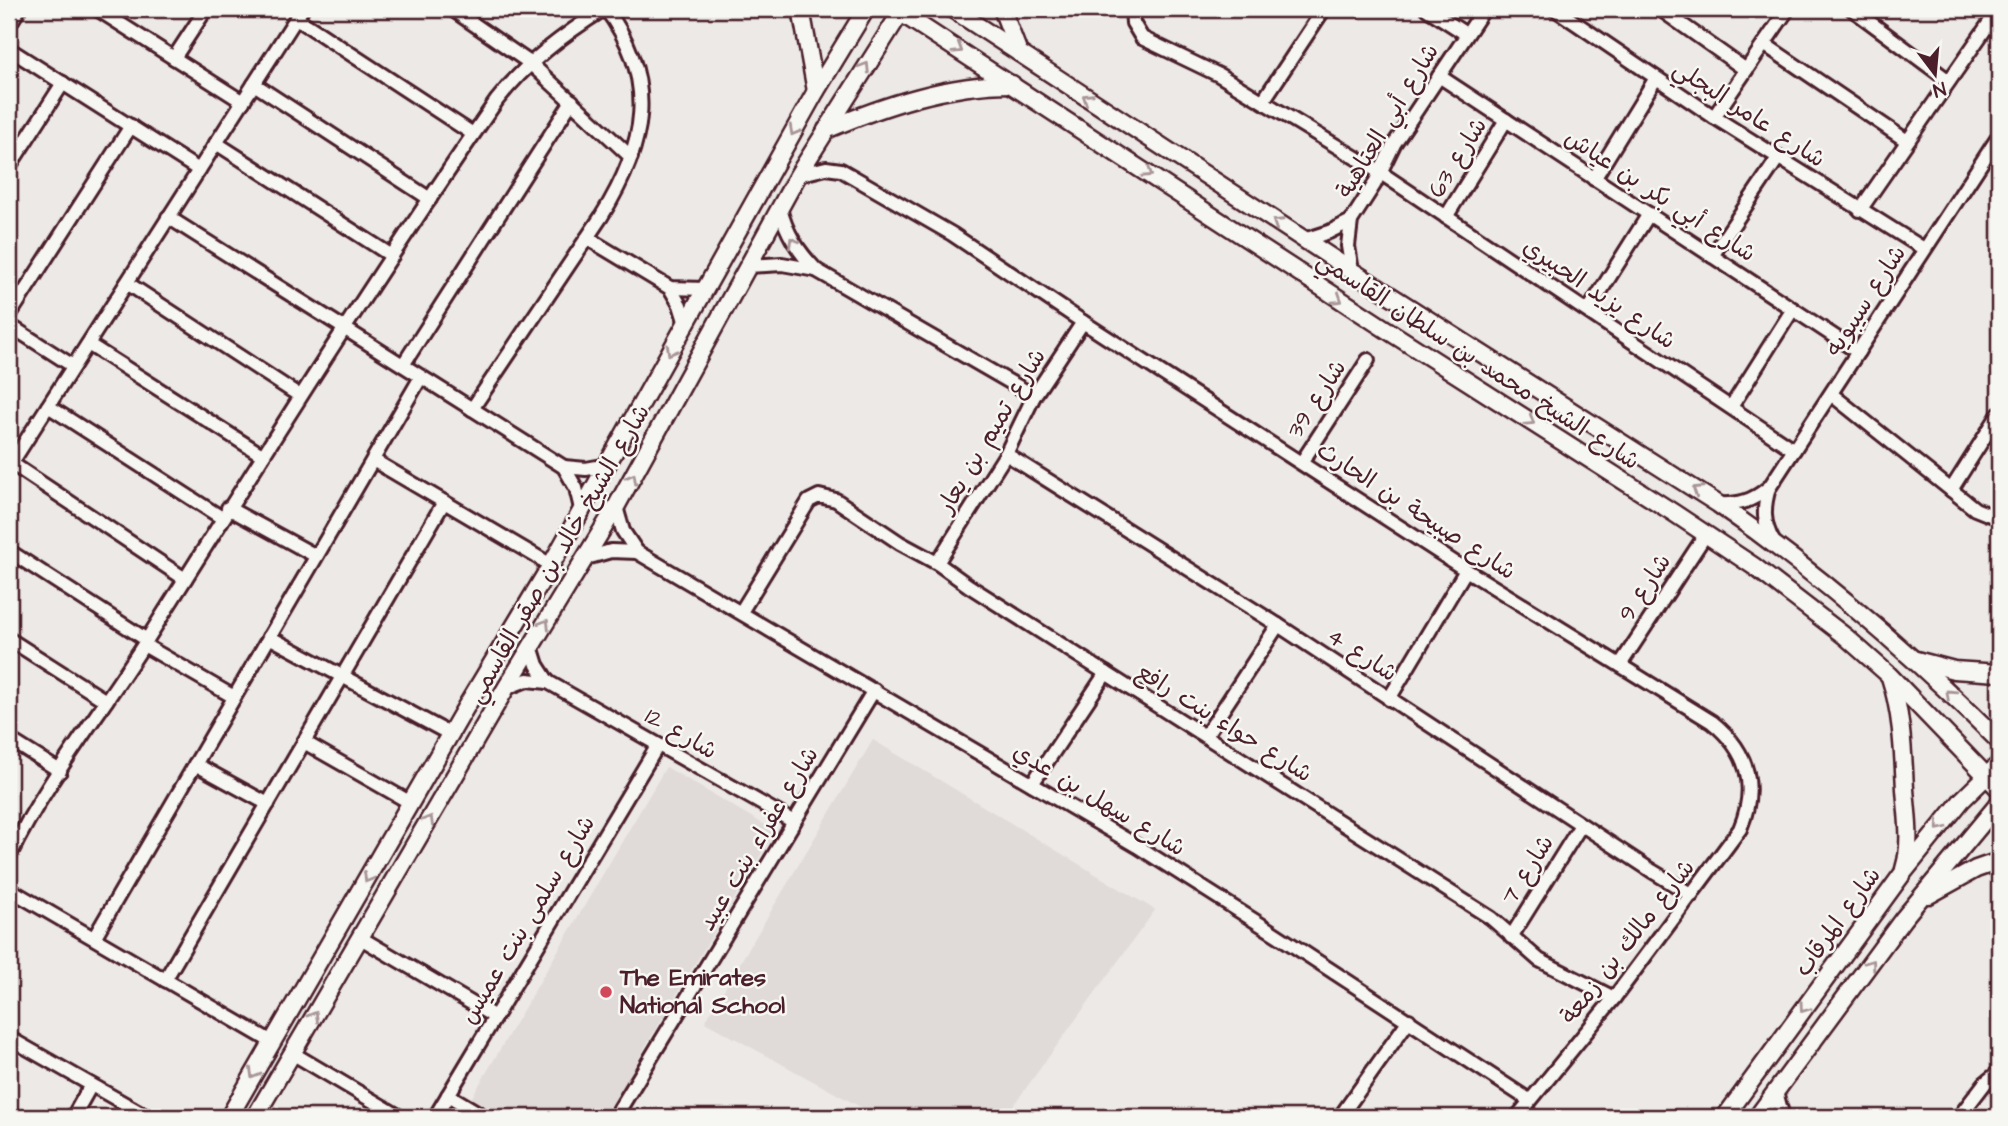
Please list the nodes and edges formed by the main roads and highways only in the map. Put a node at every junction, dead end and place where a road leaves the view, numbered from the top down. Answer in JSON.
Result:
{"nodes":[{"id":1,"x":801,"y":9,"type":"edge"},
{"id":2,"x":866,"y":9,"type":"edge"},
{"id":3,"x":952,"y":9,"type":"edge"},
{"id":4,"x":1002,"y":9,"type":"edge"},
{"id":5,"x":899,"y":10,"type":"edge"},
{"id":6,"x":1020,"y":55,"type":"junction"},
{"id":7,"x":1013,"y":84,"type":"junction"},
{"id":8,"x":816,"y":91,"type":"junction"},
{"id":9,"x":826,"y":130,"type":"junction"},
{"id":10,"x":1912,"y":659,"type":"junction"},
{"id":11,"x":1999,"y":673,"type":"edge"},
{"id":12,"x":1889,"y":675,"type":"junction"},
{"id":13,"x":467,"y":705,"type":"junction"},
{"id":14,"x":1999,"y":741,"type":"edge"},
{"id":15,"x":469,"y":751,"type":"junction"},
{"id":16,"x":1999,"y":764,"type":"edge"},
{"id":17,"x":1987,"y":776,"type":"junction"},
{"id":18,"x":1999,"y":789,"type":"edge"},
{"id":19,"x":1999,"y":803,"type":"edge"},
{"id":20,"x":1999,"y":861,"type":"edge"},
{"id":21,"x":1903,"y":873,"type":"junction"},
{"id":22,"x":1918,"y":902,"type":"junction"},
{"id":23,"x":229,"y":1117,"type":"edge"},
{"id":24,"x":255,"y":1117,"type":"edge"},
{"id":25,"x":1725,"y":1117,"type":"edge"},
{"id":26,"x":1757,"y":1117,"type":"edge"}],
"edges":[{"from":1,"to":8,"type":"main road"},
{"from":2,"to":8,"type":"main road","name":"شارع الشيخ خالد بن صقر القاسمي"},
{"from":3,"to":6,"type":"main road","name":"شارع الشيخ محمد بن سلطان القاسمي"},
{"from":4,"to":6,"type":"main road"},
{"from":5,"to":7,"type":"main road","name":"شارع الشيخ محمد بن سلطان القاسمي","one_way":true},
{"from":9,"to":5,"type":"main road","name":"شارع الشيخ خالد بن صقر القاسمي","one_way":true},
{"from":10,"to":6,"type":"main road","name":"شارع الشيخ محمد بن سلطان القاسمي","one_way":true},
{"from":7,"to":9,"type":"main road"},
{"from":7,"to":12,"type":"main road","name":"شارع الشيخ محمد بن سلطان القاسمي","one_way":true},
{"from":8,"to":13,"type":"main road","name":"شارع الشيخ خالد بن صقر القاسمي","one_way":true},
{"from":15,"to":9,"type":"main road","name":"شارع الشيخ خالد بن صقر القاسمي","one_way":true},
{"from":10,"to":11,"type":"main road"},
{"from":14,"to":10,"type":"main road","name":"شارع الشيخ محمد بن سلطان القاسمي","one_way":true},
{"from":12,"to":17,"type":"main road","name":"شارع الشيخ محمد بن سلطان القاسمي"},
{"from":12,"to":21,"type":"main road"},
{"from":13,"to":15,"type":"main road"},
{"from":13,"to":23,"type":"main road","name":"شارع الشيخ خالد بن صقر القاسمي","one_way":true},
{"from":24,"to":15,"type":"main road","name":"شارع الشيخ خالد بن صقر القاسمي","one_way":true},
{"from":16,"to":17,"type":"main road","name":"شارع المرقاب"},
{"from":17,"to":18,"type":"main road","name":"شارع الشيخ محمد بن سلطان القاسمي"},
{"from":17,"to":21,"type":"main road","name":"شارع المرقاب","one_way":true},
{"from":19,"to":22,"type":"main road","name":"شارع المرقاب"},
{"from":20,"to":22,"type":"main road"},
{"from":21,"to":25,"type":"main road","name":"شارع المرقاب","one_way":true},
{"from":26,"to":22,"type":"main road","name":"شارع المرقاب","one_way":true}]}
